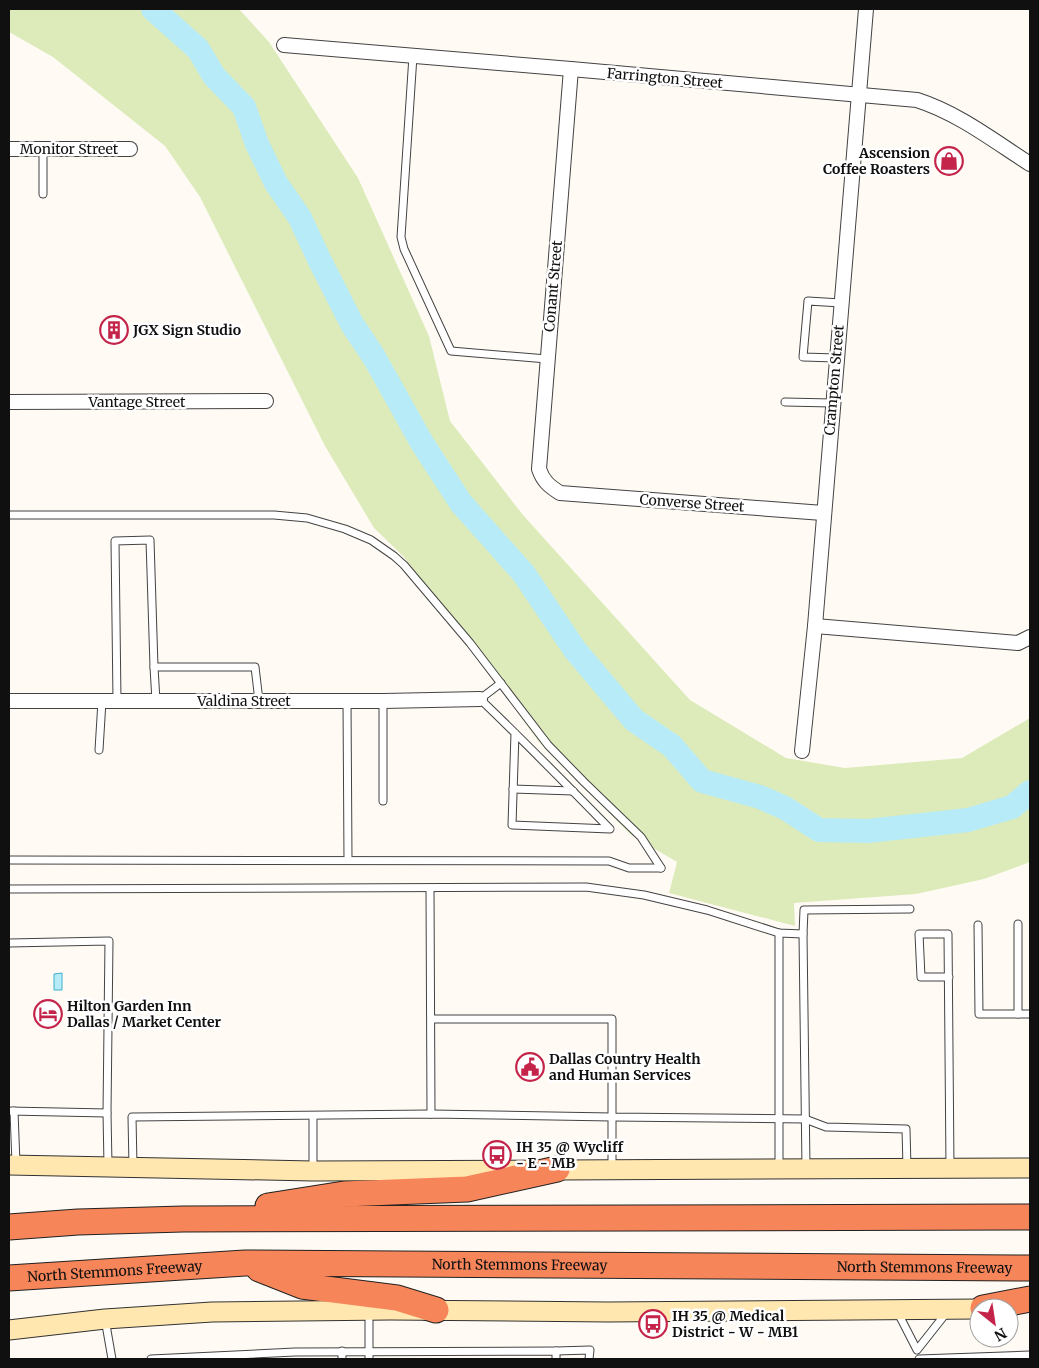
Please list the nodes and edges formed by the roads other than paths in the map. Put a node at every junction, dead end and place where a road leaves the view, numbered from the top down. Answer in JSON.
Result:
{"nodes":[{"id":1,"x":866,"y":9,"type":"edge"},
{"id":2,"x":284,"y":45,"type":"dead end"},
{"id":3,"x":413,"y":56,"type":"junction"},
{"id":4,"x":571,"y":69,"type":"junction"},
{"id":5,"x":859,"y":95,"type":"junction"},
{"id":6,"x":9,"y":149,"type":"edge"},
{"id":7,"x":43,"y":149,"type":"junction"},
{"id":8,"x":130,"y":150,"type":"dead end"},
{"id":9,"x":1030,"y":164,"type":"edge"},
{"id":10,"x":43,"y":194,"type":"dead end"},
{"id":11,"x":841,"y":303,"type":"junction"},
{"id":12,"x":836,"y":358,"type":"junction"},
{"id":13,"x":547,"y":359,"type":"junction"},
{"id":14,"x":266,"y":401,"type":"dead end"},
{"id":15,"x":9,"y":402,"type":"edge"},
{"id":16,"x":785,"y":402,"type":"dead end"},
{"id":17,"x":832,"y":404,"type":"junction"},
{"id":18,"x":560,"y":493,"type":"joint"},
{"id":19,"x":823,"y":513,"type":"junction"},
{"id":20,"x":9,"y":515,"type":"edge"},
{"id":21,"x":815,"y":626,"type":"junction"},
{"id":22,"x":1030,"y":637,"type":"edge"},
{"id":23,"x":154,"y":667,"type":"junction"},
{"id":24,"x":501,"y":683,"type":"junction"},
{"id":25,"x":480,"y":699,"type":"junction"},
{"id":26,"x":9,"y":701,"type":"edge"},
{"id":27,"x":102,"y":701,"type":"junction"},
{"id":28,"x":117,"y":701,"type":"junction"},
{"id":29,"x":156,"y":701,"type":"junction"},
{"id":30,"x":259,"y":701,"type":"junction"},
{"id":31,"x":347,"y":701,"type":"junction"},
{"id":32,"x":383,"y":701,"type":"junction"},
{"id":33,"x":515,"y":733,"type":"junction"},
{"id":34,"x":99,"y":750,"type":"dead end"},
{"id":35,"x":802,"y":751,"type":"dead end"},
{"id":36,"x":513,"y":789,"type":"junction"},
{"id":37,"x":573,"y":791,"type":"junction"},
{"id":38,"x":383,"y":801,"type":"dead end"},
{"id":39,"x":9,"y":860,"type":"edge"},
{"id":40,"x":348,"y":860,"type":"junction"},
{"id":41,"x":430,"y":888,"type":"junction"},
{"id":42,"x":9,"y":889,"type":"edge"},
{"id":43,"x":910,"y":909,"type":"dead end"},
{"id":44,"x":1018,"y":924,"type":"dead end"},
{"id":45,"x":978,"y":925,"type":"dead end"},
{"id":46,"x":779,"y":933,"type":"junction"},
{"id":47,"x":804,"y":934,"type":"junction"},
{"id":48,"x":9,"y":943,"type":"edge"},
{"id":49,"x":949,"y":977,"type":"junction"},
{"id":50,"x":1018,"y":1014,"type":"junction"},
{"id":51,"x":1030,"y":1014,"type":"edge"},
{"id":52,"x":432,"y":1019,"type":"junction"},
{"id":53,"x":11,"y":1111,"type":"edge"},
{"id":54,"x":107,"y":1113,"type":"junction"},
{"id":55,"x":431,"y":1114,"type":"junction"},
{"id":56,"x":313,"y":1116,"type":"junction"},
{"id":57,"x":612,"y":1117,"type":"junction"},
{"id":58,"x":805,"y":1119,"type":"junction"},
{"id":59,"x":779,"y":1120,"type":"junction"},
{"id":60,"x":12,"y":1164,"type":"edge"},
{"id":61,"x":108,"y":1166,"type":"junction"},
{"id":62,"x":133,"y":1166,"type":"junction"},
{"id":63,"x":806,"y":1168,"type":"junction"},
{"id":64,"x":1030,"y":1168,"type":"edge"},
{"id":65,"x":557,"y":1169,"type":"junction"},
{"id":66,"x":779,"y":1169,"type":"junction"},
{"id":67,"x":908,"y":1169,"type":"junction"},
{"id":68,"x":950,"y":1169,"type":"junction"},
{"id":69,"x":612,"y":1170,"type":"junction"},
{"id":70,"x":313,"y":1171,"type":"junction"},
{"id":71,"x":1030,"y":1217,"type":"edge"},
{"id":72,"x":183,"y":1218,"type":"junction"},
{"id":73,"x":9,"y":1227,"type":"edge"},
{"id":74,"x":245,"y":1263,"type":"junction"},
{"id":75,"x":1030,"y":1268,"type":"edge"},
{"id":76,"x":9,"y":1278,"type":"edge"},
{"id":77,"x":969,"y":1309,"type":"edge"},
{"id":78,"x":436,"y":1310,"type":"junction"},
{"id":79,"x":897,"y":1310,"type":"junction"},
{"id":80,"x":949,"y":1310,"type":"junction"},
{"id":81,"x":369,"y":1311,"type":"junction"},
{"id":82,"x":105,"y":1319,"type":"junction"},
{"id":83,"x":9,"y":1330,"type":"edge"},
{"id":84,"x":917,"y":1350,"type":"junction"},
{"id":85,"x":342,"y":1351,"type":"junction"},
{"id":86,"x":369,"y":1351,"type":"junction"},
{"id":87,"x":556,"y":1351,"type":"junction"},
{"id":88,"x":1030,"y":1355,"type":"edge"},
{"id":89,"x":996,"y":1358,"type":"edge"},
{"id":90,"x":112,"y":1359,"type":"edge"},
{"id":91,"x":151,"y":1359,"type":"edge"},
{"id":92,"x":342,"y":1359,"type":"edge"},
{"id":93,"x":369,"y":1359,"type":"edge"},
{"id":94,"x":556,"y":1359,"type":"edge"},
{"id":95,"x":589,"y":1359,"type":"edge"},
{"id":96,"x":918,"y":1359,"type":"edge"}],
"edges":[{"from":1,"to":5,"type":"street","name":"Crampton Street"},
{"from":2,"to":3,"type":"street","name":"Farrington Street"},
{"from":3,"to":4,"type":"street","name":"Farrington Street"},
{"from":3,"to":13,"type":"lane"},
{"from":4,"to":5,"type":"street","name":"Farrington Street"},
{"from":4,"to":13,"type":"street","name":"Conant Street"},
{"from":5,"to":9,"type":"street","name":"Farrington Street"},
{"from":5,"to":11,"type":"street","name":"Crampton Street"},
{"from":6,"to":7,"type":"street","name":"Monitor Street"},
{"from":7,"to":8,"type":"street","name":"Monitor Street"},
{"from":7,"to":10,"type":"lane"},
{"from":11,"to":12,"type":"street","name":"Crampton Street"},
{"from":11,"to":12,"type":"lane"},
{"from":12,"to":17,"type":"street","name":"Crampton Street"},
{"from":13,"to":18,"type":"street","name":"Conant Street"},
{"from":14,"to":15,"type":"street","name":"Vantage Street"},
{"from":16,"to":17,"type":"lane"},
{"from":17,"to":19,"type":"street","name":"Crampton Street"},
{"from":18,"to":19,"type":"street","name":"Converse Street"},
{"from":19,"to":21,"type":"street","name":"Crampton Street"},
{"from":20,"to":24,"type":"lane"},
{"from":21,"to":22,"type":"street"},
{"from":21,"to":35,"type":"street","name":"Crampton Street"},
{"from":23,"to":28,"type":"lane"},
{"from":23,"to":29,"type":"lane"},
{"from":23,"to":30,"type":"lane"},
{"from":24,"to":25,"type":"lane"},
{"from":24,"to":40,"type":"lane"},
{"from":25,"to":32,"type":"street","name":"Valdina Street"},
{"from":25,"to":33,"type":"lane"},
{"from":26,"to":27,"type":"street","name":"Valdina Street"},
{"from":27,"to":28,"type":"street","name":"Valdina Street"},
{"from":27,"to":34,"type":"lane"},
{"from":28,"to":29,"type":"street","name":"Valdina Street"},
{"from":29,"to":30,"type":"street","name":"Valdina Street"},
{"from":30,"to":31,"type":"street","name":"Valdina Street"},
{"from":31,"to":32,"type":"street","name":"Valdina Street"},
{"from":31,"to":40,"type":"lane"},
{"from":32,"to":38,"type":"lane"},
{"from":33,"to":36,"type":"lane"},
{"from":33,"to":37,"type":"lane"},
{"from":36,"to":37,"type":"lane"},
{"from":36,"to":37,"type":"lane"},
{"from":39,"to":40,"type":"lane"},
{"from":41,"to":42,"type":"lane"},
{"from":41,"to":46,"type":"lane"},
{"from":41,"to":52,"type":"lane"},
{"from":43,"to":47,"type":"lane"},
{"from":44,"to":50,"type":"lane"},
{"from":45,"to":50,"type":"lane"},
{"from":46,"to":47,"type":"lane"},
{"from":46,"to":59,"type":"lane"},
{"from":47,"to":58,"type":"lane"},
{"from":48,"to":54,"type":"lane"},
{"from":49,"to":49,"type":"lane"},
{"from":49,"to":68,"type":"lane"},
{"from":50,"to":51,"type":"lane"},
{"from":52,"to":55,"type":"lane"},
{"from":52,"to":57,"type":"lane"},
{"from":53,"to":54,"type":"lane"},
{"from":53,"to":60,"type":"lane"},
{"from":54,"to":61,"type":"lane"},
{"from":55,"to":56,"type":"lane"},
{"from":55,"to":57,"type":"lane"},
{"from":56,"to":62,"type":"lane"},
{"from":56,"to":70,"type":"lane"},
{"from":57,"to":59,"type":"lane"},
{"from":57,"to":69,"type":"lane"},
{"from":58,"to":59,"type":"lane"},
{"from":58,"to":63,"type":"lane"},
{"from":58,"to":67,"type":"lane"},
{"from":59,"to":66,"type":"lane"},
{"from":60,"to":61,"type":"main road"},
{"from":61,"to":62,"type":"main road"},
{"from":62,"to":70,"type":"main road"},
{"from":63,"to":66,"type":"main road"},
{"from":63,"to":67,"type":"main road"},
{"from":64,"to":68,"type":"main road"},
{"from":65,"to":69,"type":"main road"},
{"from":65,"to":70,"type":"main road"},
{"from":65,"to":72,"type":"highway"},
{"from":66,"to":69,"type":"main road"},
{"from":67,"to":68,"type":"main road"},
{"from":71,"to":72,"type":"highway"},
{"from":72,"to":73,"type":"highway"},
{"from":74,"to":75,"type":"highway","name":"North Stemmons Freeway"},
{"from":74,"to":76,"type":"highway","name":"North Stemmons Freeway"},
{"from":74,"to":78,"type":"highway"},
{"from":77,"to":80,"type":"main road"},
{"from":78,"to":79,"type":"main road"},
{"from":78,"to":81,"type":"main road"},
{"from":79,"to":80,"type":"main road"},
{"from":79,"to":84,"type":"lane"},
{"from":80,"to":84,"type":"lane"},
{"from":81,"to":82,"type":"main road"},
{"from":81,"to":86,"type":"lane"},
{"from":82,"to":83,"type":"main road"},
{"from":82,"to":90,"type":"lane"},
{"from":84,"to":96,"type":"lane"},
{"from":85,"to":86,"type":"lane"},
{"from":85,"to":91,"type":"lane"},
{"from":85,"to":92,"type":"lane"},
{"from":86,"to":87,"type":"lane"},
{"from":86,"to":93,"type":"lane"},
{"from":87,"to":94,"type":"lane"},
{"from":87,"to":95,"type":"lane"},
{"from":88,"to":89,"type":"lane"},
{"from":89,"to":96,"type":"lane"}]}
